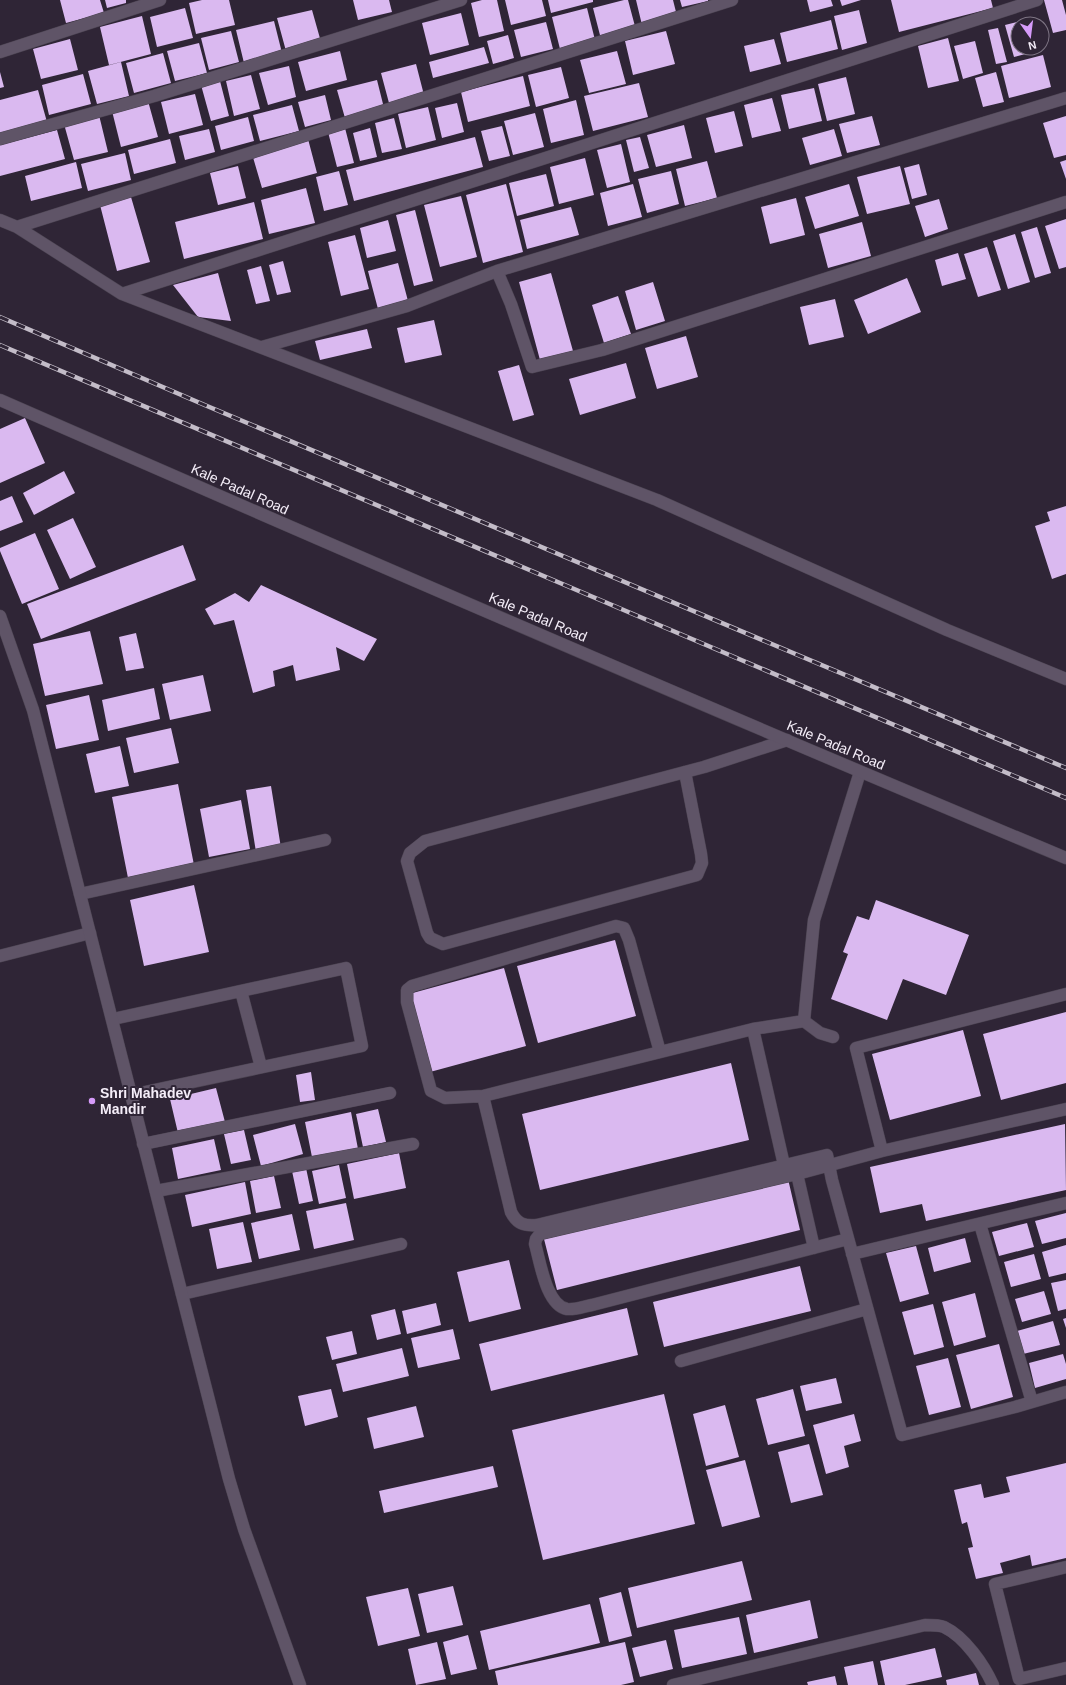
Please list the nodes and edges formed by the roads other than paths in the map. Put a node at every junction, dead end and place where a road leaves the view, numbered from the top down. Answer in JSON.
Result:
{"nodes":[{"id":1,"x":160,"y":0,"type":"edge"},
{"id":2,"x":461,"y":0,"type":"edge"},
{"id":3,"x":732,"y":0,"type":"edge"},
{"id":4,"x":1037,"y":0,"type":"edge"},
{"id":5,"x":0,"y":52,"type":"edge"},
{"id":6,"x":1066,"y":98,"type":"edge"},
{"id":7,"x":0,"y":139,"type":"edge"},
{"id":8,"x":1066,"y":202,"type":"edge"},
{"id":9,"x":0,"y":220,"type":"edge"},
{"id":10,"x":17,"y":227,"type":"junction"},
{"id":11,"x":497,"y":271,"type":"junction"},
{"id":12,"x":122,"y":294,"type":"junction"},
{"id":13,"x":262,"y":347,"type":"junction"},
{"id":14,"x":0,"y":400,"type":"edge"},
{"id":15,"x":0,"y":616,"type":"edge"},
{"id":16,"x":1066,"y":679,"type":"edge"},
{"id":17,"x":787,"y":740,"type":"junction"},
{"id":18,"x":685,"y":772,"type":"junction"},
{"id":19,"x":860,"y":772,"type":"junction"},
{"id":20,"x":325,"y":840,"type":"dead end"},
{"id":21,"x":1066,"y":858,"type":"edge"},
{"id":22,"x":80,"y":894,"type":"junction"},
{"id":23,"x":90,"y":933,"type":"junction"},
{"id":24,"x":0,"y":956,"type":"edge"},
{"id":25,"x":241,"y":991,"type":"junction"},
{"id":26,"x":1066,"y":994,"type":"edge"},
{"id":27,"x":113,"y":1020,"type":"junction"},
{"id":28,"x":804,"y":1021,"type":"junction"},
{"id":29,"x":753,"y":1029,"type":"junction"},
{"id":30,"x":833,"y":1037,"type":"dead end"},
{"id":31,"x":660,"y":1052,"type":"junction"},
{"id":32,"x":260,"y":1067,"type":"junction"},
{"id":33,"x":390,"y":1093,"type":"dead end"},
{"id":34,"x":131,"y":1095,"type":"junction"},
{"id":35,"x":483,"y":1096,"type":"junction"},
{"id":36,"x":1066,"y":1109,"type":"edge"},
{"id":37,"x":143,"y":1144,"type":"junction"},
{"id":38,"x":413,"y":1144,"type":"dead end"},
{"id":39,"x":882,"y":1151,"type":"junction"},
{"id":40,"x":828,"y":1160,"type":"junction"},
{"id":41,"x":784,"y":1165,"type":"junction"},
{"id":42,"x":797,"y":1174,"type":"junction"},
{"id":43,"x":156,"y":1191,"type":"junction"},
{"id":44,"x":1066,"y":1203,"type":"edge"},
{"id":45,"x":980,"y":1224,"type":"junction"},
{"id":46,"x":848,"y":1239,"type":"junction"},
{"id":47,"x":401,"y":1244,"type":"dead end"},
{"id":48,"x":814,"y":1248,"type":"junction"},
{"id":49,"x":852,"y":1254,"type":"junction"},
{"id":50,"x":182,"y":1294,"type":"junction"},
{"id":51,"x":867,"y":1309,"type":"junction"},
{"id":52,"x":681,"y":1361,"type":"dead end"},
{"id":53,"x":1066,"y":1392,"type":"edge"},
{"id":54,"x":1032,"y":1402,"type":"junction"},
{"id":55,"x":1066,"y":1567,"type":"edge"},
{"id":56,"x":1066,"y":1668,"type":"edge"},
{"id":57,"x":300,"y":1685,"type":"edge"},
{"id":58,"x":673,"y":1685,"type":"edge"},
{"id":59,"x":993,"y":1685,"type":"edge"}],
"edges":[{"from":1,"to":5,"type":"street"},
{"from":2,"to":7,"type":"street"},
{"from":3,"to":10,"type":"street"},
{"from":4,"to":12,"type":"street"},
{"from":6,"to":11,"type":"street"},
{"from":8,"to":11,"type":"street"},
{"from":9,"to":10,"type":"street"},
{"from":10,"to":12,"type":"street"},
{"from":11,"to":13,"type":"street"},
{"from":12,"to":13,"type":"street"},
{"from":13,"to":16,"type":"street"},
{"from":14,"to":17,"type":"street","name":"Kale Padal Road"},
{"from":15,"to":22,"type":"street"},
{"from":17,"to":18,"type":"street"},
{"from":17,"to":19,"type":"street","name":"Kale Padal Road"},
{"from":18,"to":18,"type":"street"},
{"from":19,"to":21,"type":"street","name":"Kale Padal Road"},
{"from":19,"to":28,"type":"street"},
{"from":20,"to":22,"type":"street"},
{"from":22,"to":23,"type":"street"},
{"from":23,"to":24,"type":"street"},
{"from":23,"to":27,"type":"street"},
{"from":25,"to":27,"type":"street"},
{"from":25,"to":32,"type":"street"},
{"from":25,"to":32,"type":"street"},
{"from":26,"to":39,"type":"street"},
{"from":27,"to":34,"type":"street"},
{"from":28,"to":29,"type":"street"},
{"from":28,"to":30,"type":"street"},
{"from":29,"to":31,"type":"street"},
{"from":29,"to":41,"type":"street"},
{"from":31,"to":35,"type":"street"},
{"from":31,"to":35,"type":"street"},
{"from":32,"to":34,"type":"street"},
{"from":33,"to":37,"type":"street"},
{"from":34,"to":37,"type":"street"},
{"from":35,"to":41,"type":"street"},
{"from":36,"to":39,"type":"street"},
{"from":37,"to":43,"type":"street"},
{"from":38,"to":43,"type":"street"},
{"from":39,"to":40,"type":"street"},
{"from":40,"to":41,"type":"street"},
{"from":40,"to":42,"type":"street"},
{"from":40,"to":46,"type":"street"},
{"from":42,"to":48,"type":"street"},
{"from":42,"to":48,"type":"street"},
{"from":43,"to":50,"type":"street"},
{"from":44,"to":45,"type":"street"},
{"from":45,"to":49,"type":"street"},
{"from":45,"to":54,"type":"street"},
{"from":46,"to":48,"type":"street"},
{"from":46,"to":49,"type":"street"},
{"from":47,"to":50,"type":"street"},
{"from":49,"to":51,"type":"street"},
{"from":50,"to":57,"type":"street"},
{"from":51,"to":52,"type":"street"},
{"from":51,"to":54,"type":"street"},
{"from":53,"to":54,"type":"street"},
{"from":55,"to":56,"type":"street"},
{"from":58,"to":59,"type":"street"}]}
